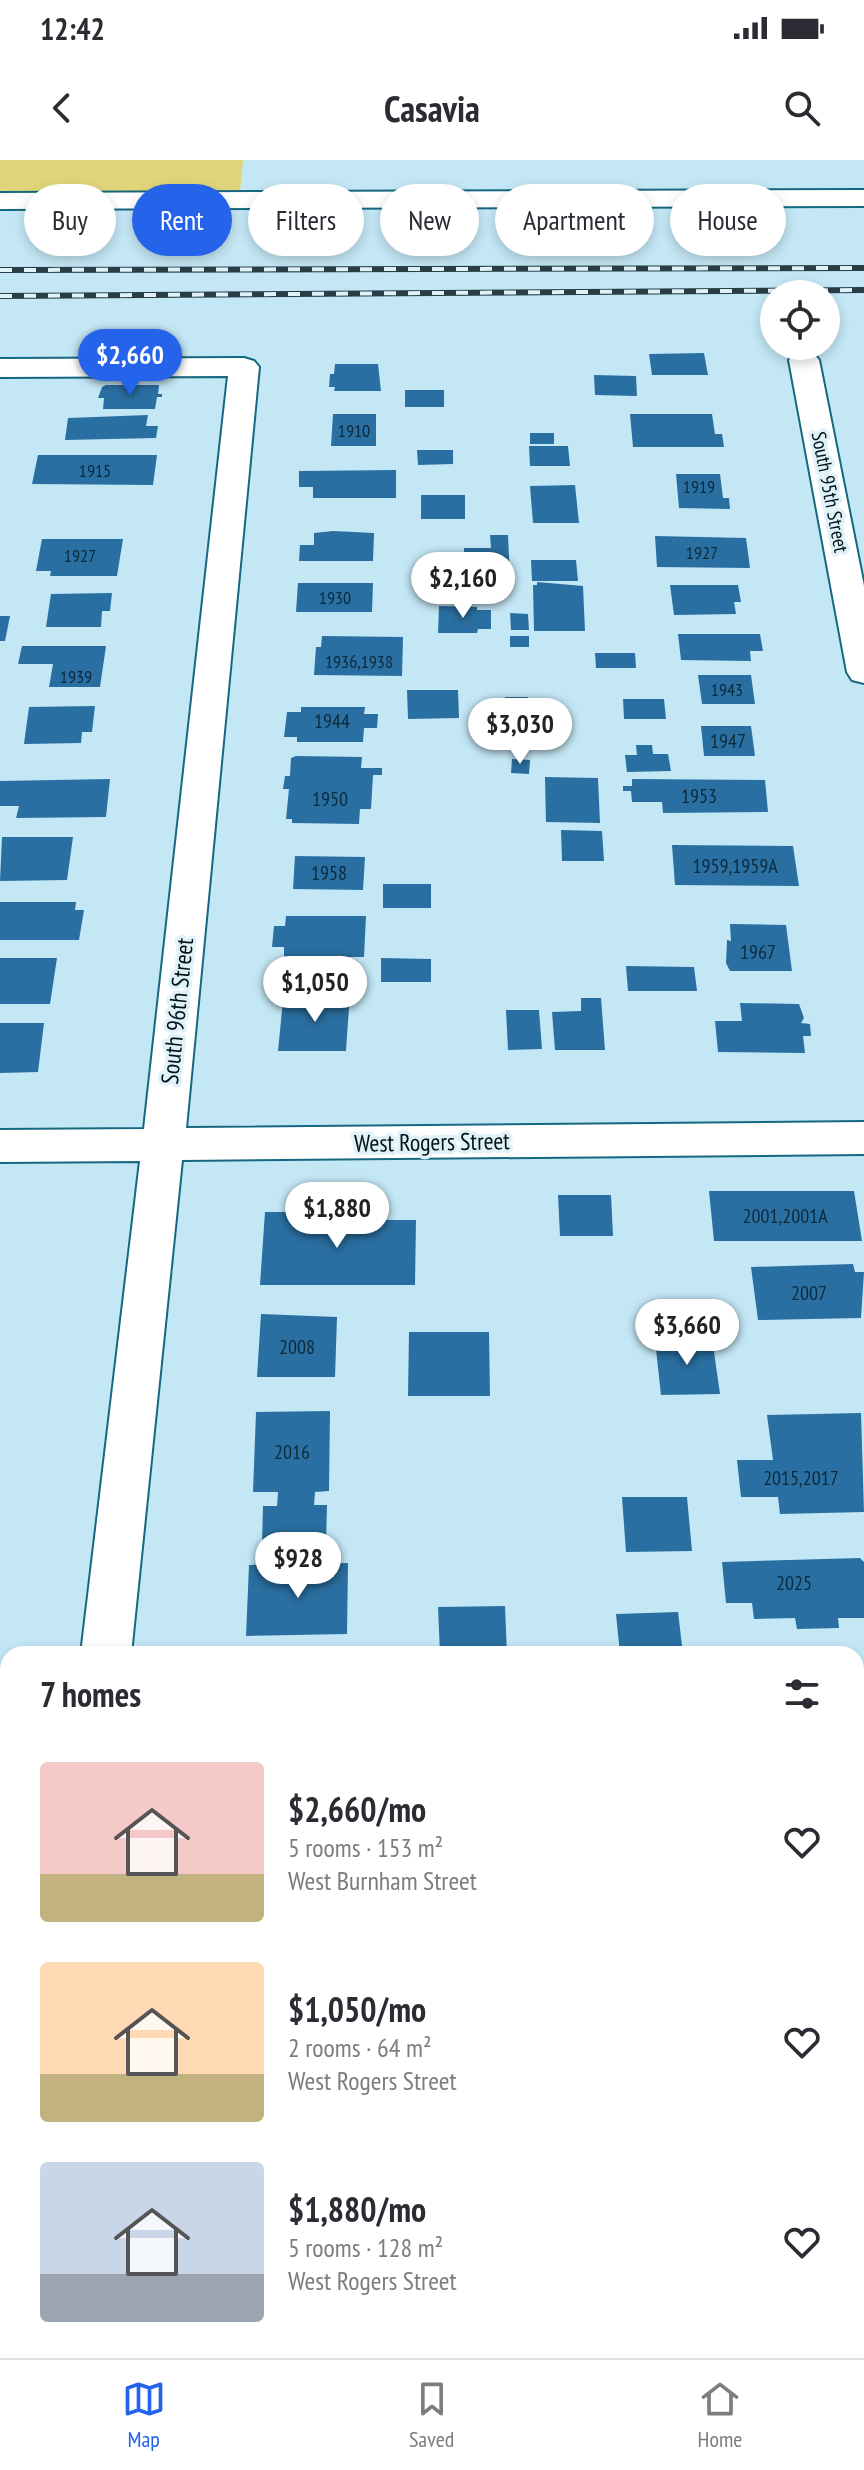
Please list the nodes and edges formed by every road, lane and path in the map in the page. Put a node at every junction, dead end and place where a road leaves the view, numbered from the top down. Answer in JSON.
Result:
{"nodes":[{"id":1,"x":864,"y":198,"type":"edge"},
{"id":2,"x":0,"y":201,"type":"edge"},
{"id":3,"x":804,"y":360,"type":"dead end"},
{"id":4,"x":0,"y":368,"type":"edge"},
{"id":5,"x":864,"y":672,"type":"edge"},
{"id":6,"x":864,"y":1138,"type":"edge"},
{"id":7,"x":163,"y":1145,"type":"junction"},
{"id":8,"x":0,"y":1146,"type":"edge"},
{"id":9,"x":107,"y":1646,"type":"edge"}],
"edges":[{"from":1,"to":2,"type":"street"},
{"from":3,"to":5,"type":"street","name":"South 95th Street"},
{"from":4,"to":7,"type":"street","name":"South 96th Street"},
{"from":6,"to":7,"type":"street","name":"West Rogers Street"},
{"from":7,"to":8,"type":"street","name":"West Rogers Street"},
{"from":7,"to":9,"type":"street","name":"South 96th Street"}]}
